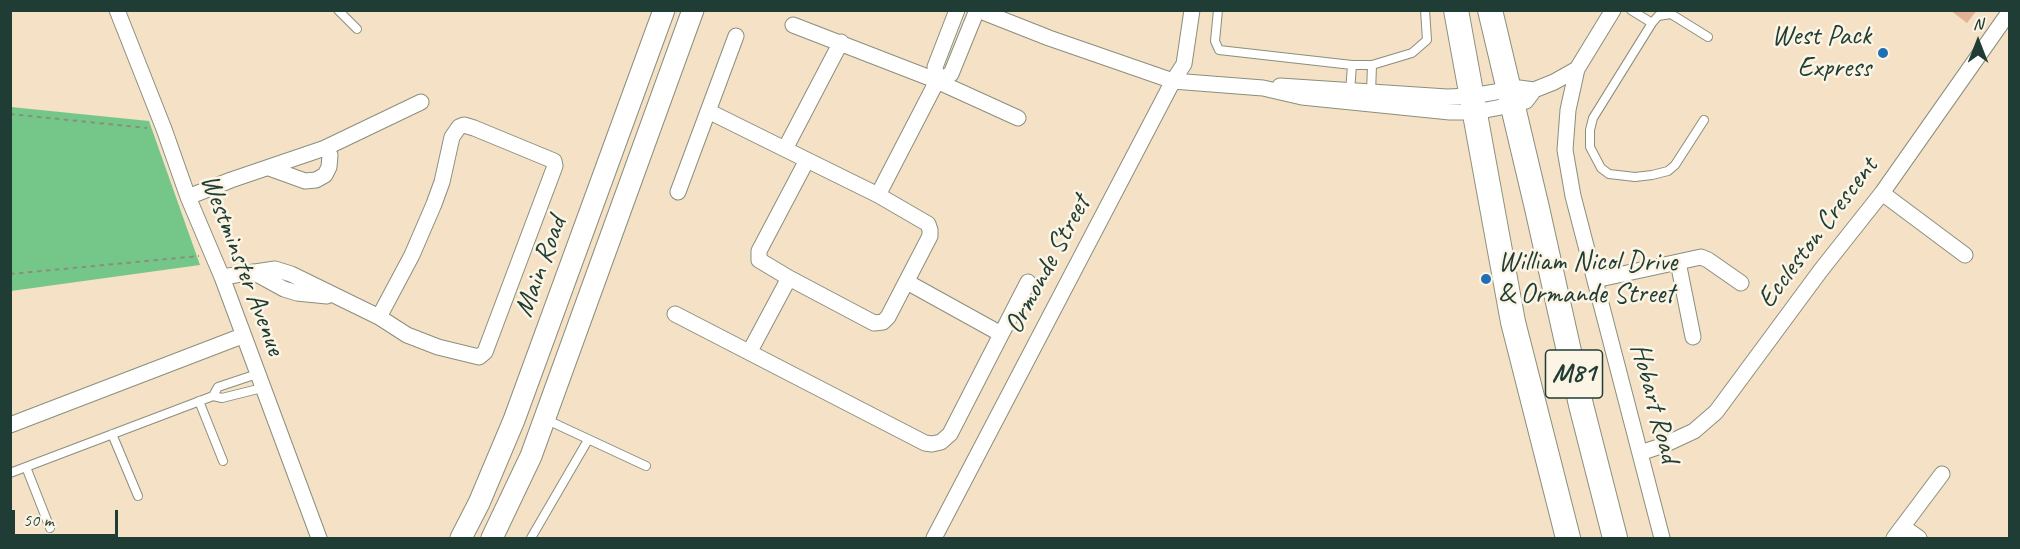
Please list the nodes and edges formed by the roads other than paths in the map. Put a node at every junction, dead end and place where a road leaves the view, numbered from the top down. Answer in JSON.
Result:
{"nodes":[{"id":1,"x":117,"y":10,"type":"edge"},
{"id":2,"x":338,"y":10,"type":"edge"},
{"id":3,"x":664,"y":10,"type":"edge"},
{"id":4,"x":693,"y":10,"type":"edge"},
{"id":5,"x":957,"y":10,"type":"edge"},
{"id":6,"x":978,"y":10,"type":"edge"},
{"id":7,"x":1192,"y":10,"type":"edge"},
{"id":8,"x":1218,"y":10,"type":"edge"},
{"id":9,"x":1425,"y":10,"type":"edge"},
{"id":10,"x":1456,"y":10,"type":"edge"},
{"id":11,"x":1490,"y":10,"type":"edge"},
{"id":12,"x":1613,"y":10,"type":"edge"},
{"id":13,"x":1631,"y":10,"type":"edge"},
{"id":14,"x":2010,"y":11,"type":"edge"},
{"id":15,"x":1652,"y":24,"type":"junction"},
{"id":16,"x":794,"y":25,"type":"dead end"},
{"id":17,"x":357,"y":29,"type":"dead end"},
{"id":18,"x":736,"y":36,"type":"dead end"},
{"id":19,"x":1708,"y":37,"type":"dead end"},
{"id":20,"x":841,"y":42,"type":"junction"},
{"id":21,"x":1352,"y":65,"type":"junction"},
{"id":22,"x":1372,"y":65,"type":"junction"},
{"id":23,"x":1577,"y":69,"type":"junction"},
{"id":24,"x":937,"y":81,"type":"junction"},
{"id":25,"x":1173,"y":81,"type":"junction"},
{"id":26,"x":1349,"y":96,"type":"junction"},
{"id":27,"x":1370,"y":98,"type":"junction"},
{"id":28,"x":1510,"y":98,"type":"junction"},
{"id":29,"x":421,"y":102,"type":"dead end"},
{"id":30,"x":1474,"y":104,"type":"junction"},
{"id":31,"x":708,"y":111,"type":"junction"},
{"id":32,"x":1018,"y":118,"type":"dead end"},
{"id":33,"x":1704,"y":120,"type":"dead end"},
{"id":34,"x":325,"y":148,"type":"junction"},
{"id":35,"x":785,"y":149,"type":"junction"},
{"id":36,"x":807,"y":160,"type":"junction"},
{"id":37,"x":268,"y":168,"type":"junction"},
{"id":38,"x":678,"y":192,"type":"dead end"},
{"id":39,"x":1882,"y":193,"type":"junction"},
{"id":40,"x":878,"y":195,"type":"junction"},
{"id":41,"x":188,"y":197,"type":"junction"},
{"id":42,"x":1965,"y":255,"type":"dead end"},
{"id":43,"x":1678,"y":262,"type":"junction"},
{"id":44,"x":222,"y":277,"type":"junction"},
{"id":45,"x":789,"y":278,"type":"junction"},
{"id":46,"x":1595,"y":280,"type":"junction"},
{"id":47,"x":907,"y":282,"type":"junction"},
{"id":48,"x":1028,"y":282,"type":"dead end"},
{"id":49,"x":1740,"y":283,"type":"dead end"},
{"id":50,"x":675,"y":314,"type":"dead end"},
{"id":51,"x":379,"y":317,"type":"junction"},
{"id":52,"x":1001,"y":334,"type":"junction"},
{"id":53,"x":242,"y":336,"type":"junction"},
{"id":54,"x":1693,"y":337,"type":"dead end"},
{"id":55,"x":750,"y":351,"type":"junction"},
{"id":56,"x":259,"y":381,"type":"junction"},
{"id":57,"x":213,"y":396,"type":"junction"},
{"id":58,"x":200,"y":401,"type":"junction"},
{"id":59,"x":544,"y":418,"type":"junction"},
{"id":60,"x":10,"y":425,"type":"edge"},
{"id":61,"x":112,"y":434,"type":"junction"},
{"id":62,"x":588,"y":440,"type":"junction"},
{"id":63,"x":1641,"y":453,"type":"junction"},
{"id":64,"x":223,"y":461,"type":"dead end"},
{"id":65,"x":646,"y":466,"type":"dead end"},
{"id":66,"x":26,"y":467,"type":"junction"},
{"id":67,"x":10,"y":473,"type":"edge"},
{"id":68,"x":1942,"y":474,"type":"dead end"},
{"id":69,"x":138,"y":496,"type":"dead end"},
{"id":70,"x":50,"y":528,"type":"dead end"},
{"id":71,"x":1898,"y":533,"type":"edge"},
{"id":72,"x":318,"y":538,"type":"edge"},
{"id":73,"x":461,"y":538,"type":"edge"},
{"id":74,"x":492,"y":538,"type":"edge"},
{"id":75,"x":531,"y":538,"type":"edge"},
{"id":76,"x":934,"y":538,"type":"edge"},
{"id":77,"x":1568,"y":538,"type":"edge"},
{"id":78,"x":1615,"y":538,"type":"edge"},
{"id":79,"x":1662,"y":538,"type":"edge"},
{"id":80,"x":1919,"y":538,"type":"edge"}],
"edges":[{"from":1,"to":41,"type":"street","name":"Westminster Avenue"},
{"from":2,"to":17,"type":"lane"},
{"from":3,"to":73,"type":"main road","name":"Main Road"},
{"from":4,"to":59,"type":"main road","name":"Main Road"},
{"from":5,"to":24,"type":"street"},
{"from":6,"to":24,"type":"street"},
{"from":6,"to":25,"type":"street"},
{"from":7,"to":25,"type":"street","name":"Ormonde Street"},
{"from":8,"to":21,"type":"lane"},
{"from":9,"to":22,"type":"lane"},
{"from":10,"to":30,"type":"main road","number":"M81"},
{"from":11,"to":28,"type":"main road","number":"M81"},
{"from":12,"to":23,"type":"street","name":"Hobart Road"},
{"from":13,"to":15,"type":"lane"},
{"from":14,"to":39,"type":"street","name":"Eccleston Crescent"},
{"from":15,"to":19,"type":"lane"},
{"from":15,"to":33,"type":"lane"},
{"from":16,"to":20,"type":"street"},
{"from":18,"to":31,"type":"street"},
{"from":20,"to":24,"type":"street"},
{"from":20,"to":35,"type":"street"},
{"from":21,"to":22,"type":"lane"},
{"from":21,"to":26,"type":"lane"},
{"from":22,"to":27,"type":"lane"},
{"from":23,"to":28,"type":"street"},
{"from":23,"to":46,"type":"street","name":"Hobart Road"},
{"from":24,"to":32,"type":"street"},
{"from":24,"to":40,"type":"street"},
{"from":25,"to":26,"type":"street"},
{"from":25,"to":76,"type":"street","name":"Ormonde Street"},
{"from":26,"to":27,"type":"street"},
{"from":27,"to":30,"type":"street"},
{"from":28,"to":30,"type":"street"},
{"from":28,"to":78,"type":"main road","number":"M81"},
{"from":29,"to":34,"type":"street"},
{"from":30,"to":77,"type":"main road","number":"M81"},
{"from":31,"to":35,"type":"street"},
{"from":31,"to":38,"type":"street"},
{"from":34,"to":37,"type":"street"},
{"from":34,"to":37,"type":"street"},
{"from":35,"to":36,"type":"street"},
{"from":36,"to":40,"type":"street"},
{"from":36,"to":45,"type":"street"},
{"from":37,"to":41,"type":"street"},
{"from":39,"to":42,"type":"street"},
{"from":39,"to":63,"type":"street","name":"Eccleston Crescent"},
{"from":40,"to":47,"type":"street"},
{"from":41,"to":44,"type":"street","name":"Westminster Avenue"},
{"from":43,"to":46,"type":"street"},
{"from":43,"to":49,"type":"street"},
{"from":43,"to":54,"type":"street"},
{"from":44,"to":51,"type":"street"},
{"from":44,"to":53,"type":"street","name":"Westminster Avenue"},
{"from":45,"to":47,"type":"street"},
{"from":45,"to":55,"type":"street"},
{"from":46,"to":63,"type":"street","name":"Hobart Road"},
{"from":47,"to":52,"type":"street"},
{"from":48,"to":52,"type":"street"},
{"from":50,"to":55,"type":"street"},
{"from":51,"to":51,"type":"street"},
{"from":52,"to":55,"type":"street"},
{"from":53,"to":56,"type":"street","name":"Westminster Avenue"},
{"from":53,"to":60,"type":"street"},
{"from":56,"to":57,"type":"lane"},
{"from":56,"to":57,"type":"lane"},
{"from":56,"to":72,"type":"street","name":"Westminster Avenue"},
{"from":57,"to":58,"type":"lane"},
{"from":58,"to":61,"type":"lane"},
{"from":58,"to":64,"type":"lane"},
{"from":59,"to":62,"type":"lane"},
{"from":59,"to":74,"type":"main road","name":"Main Road"},
{"from":61,"to":66,"type":"lane"},
{"from":61,"to":69,"type":"lane"},
{"from":62,"to":65,"type":"lane"},
{"from":62,"to":75,"type":"lane"},
{"from":63,"to":79,"type":"street","name":"Hobart Road"},
{"from":66,"to":67,"type":"lane"},
{"from":66,"to":70,"type":"lane"},
{"from":68,"to":71,"type":"street"},
{"from":71,"to":80,"type":"street"}]}
